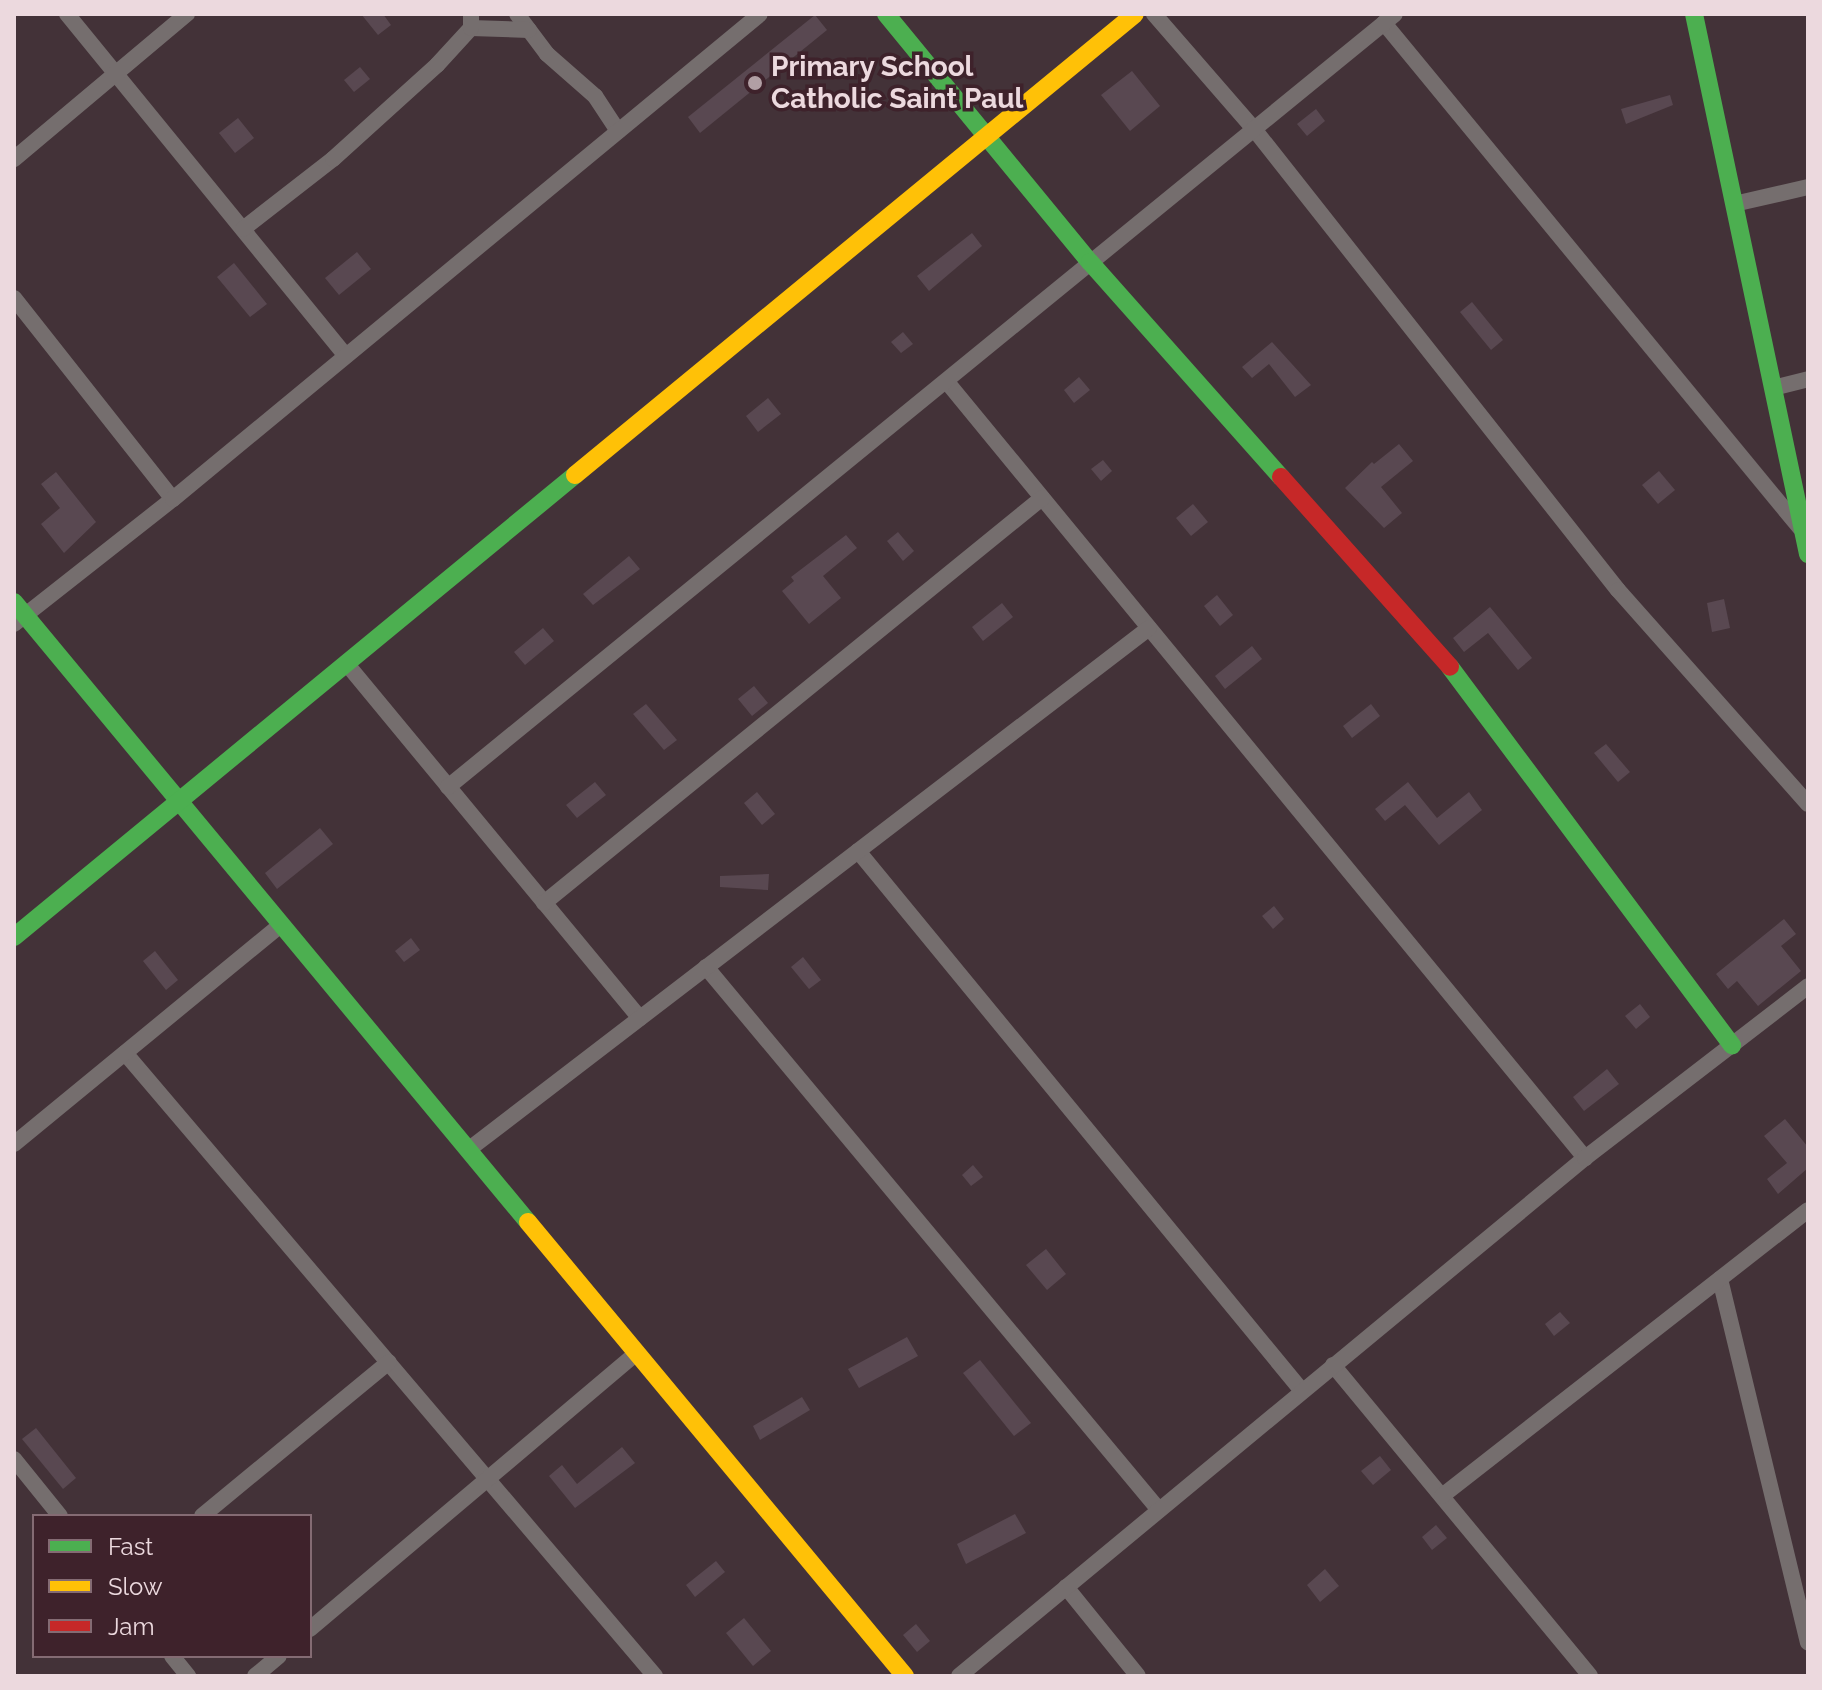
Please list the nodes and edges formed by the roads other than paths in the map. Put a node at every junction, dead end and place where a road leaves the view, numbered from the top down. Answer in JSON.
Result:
{"nodes":[{"id":1,"x":67,"y":14,"type":"edge"},
{"id":2,"x":187,"y":14,"type":"edge"},
{"id":3,"x":517,"y":14,"type":"edge"},
{"id":4,"x":760,"y":14,"type":"edge"},
{"id":5,"x":886,"y":14,"type":"edge"},
{"id":6,"x":1135,"y":14,"type":"edge"},
{"id":7,"x":1154,"y":14,"type":"edge"},
{"id":8,"x":1694,"y":14,"type":"edge"},
{"id":9,"x":1390,"y":18,"type":"edge"},
{"id":10,"x":471,"y":21,"type":"edge"},
{"id":11,"x":529,"y":30,"type":"junction"},
{"id":12,"x":116,"y":74,"type":"junction"},
{"id":13,"x":1254,"y":129,"type":"junction"},
{"id":14,"x":618,"y":131,"type":"junction"},
{"id":15,"x":989,"y":137,"type":"junction"},
{"id":16,"x":14,"y":159,"type":"edge"},
{"id":17,"x":1808,"y":187,"type":"edge"},
{"id":18,"x":1734,"y":204,"type":"junction"},
{"id":19,"x":243,"y":229,"type":"junction"},
{"id":20,"x":1090,"y":262,"type":"junction"},
{"id":21,"x":14,"y":298,"type":"edge"},
{"id":22,"x":346,"y":356,"type":"junction"},
{"id":23,"x":1808,"y":379,"type":"edge"},
{"id":24,"x":947,"y":382,"type":"junction"},
{"id":25,"x":1773,"y":388,"type":"junction"},
{"id":26,"x":1042,"y":498,"type":"junction"},
{"id":27,"x":173,"y":499,"type":"junction"},
{"id":28,"x":1803,"y":532,"type":"junction"},
{"id":29,"x":1808,"y":554,"type":"edge"},
{"id":30,"x":18,"y":614,"type":"edge"},
{"id":31,"x":1149,"y":628,"type":"junction"},
{"id":32,"x":346,"y":663,"type":"junction"},
{"id":33,"x":448,"y":787,"type":"junction"},
{"id":34,"x":178,"y":801,"type":"junction"},
{"id":35,"x":1808,"y":804,"type":"edge"},
{"id":36,"x":858,"y":851,"type":"junction"},
{"id":37,"x":544,"y":903,"type":"junction"},
{"id":38,"x":281,"y":925,"type":"junction"},
{"id":39,"x":14,"y":937,"type":"edge"},
{"id":40,"x":706,"y":967,"type":"junction"},
{"id":41,"x":1808,"y":986,"type":"edge"},
{"id":42,"x":640,"y":1018,"type":"junction"},
{"id":43,"x":1732,"y":1045,"type":"junction"},
{"id":44,"x":125,"y":1053,"type":"junction"},
{"id":45,"x":14,"y":1144,"type":"edge"},
{"id":46,"x":468,"y":1150,"type":"junction"},
{"id":47,"x":1585,"y":1158,"type":"junction"},
{"id":48,"x":1808,"y":1210,"type":"edge"},
{"id":49,"x":1720,"y":1279,"type":"junction"},
{"id":50,"x":637,"y":1353,"type":"junction"},
{"id":51,"x":389,"y":1362,"type":"junction"},
{"id":52,"x":1333,"y":1365,"type":"junction"},
{"id":53,"x":1302,"y":1391,"type":"junction"},
{"id":54,"x":14,"y":1459,"type":"edge"},
{"id":55,"x":489,"y":1479,"type":"junction"},
{"id":56,"x":1442,"y":1496,"type":"junction"},
{"id":57,"x":1159,"y":1510,"type":"junction"},
{"id":58,"x":58,"y":1514,"type":"edge"},
{"id":59,"x":204,"y":1514,"type":"edge"},
{"id":60,"x":1066,"y":1587,"type":"junction"},
{"id":61,"x":312,"y":1627,"type":"edge"},
{"id":62,"x":1808,"y":1643,"type":"edge"},
{"id":63,"x":174,"y":1658,"type":"edge"},
{"id":64,"x":277,"y":1658,"type":"edge"},
{"id":65,"x":188,"y":1676,"type":"edge"},
{"id":66,"x":255,"y":1676,"type":"edge"},
{"id":67,"x":655,"y":1676,"type":"edge"},
{"id":68,"x":905,"y":1676,"type":"edge"},
{"id":69,"x":959,"y":1676,"type":"edge"},
{"id":70,"x":1138,"y":1676,"type":"edge"},
{"id":71,"x":1590,"y":1676,"type":"edge"}],
"edges":[{"from":1,"to":12,"type":"street"},
{"from":2,"to":12,"type":"street"},
{"from":3,"to":11,"type":"street"},
{"from":4,"to":14,"type":"street"},
{"from":5,"to":15,"type":"street"},
{"from":6,"to":15,"type":"street"},
{"from":7,"to":13,"type":"street"},
{"from":8,"to":18,"type":"street"},
{"from":9,"to":13,"type":"street"},
{"from":9,"to":28,"type":"street"},
{"from":10,"to":11,"type":"street"},
{"from":10,"to":19,"type":"street"},
{"from":11,"to":14,"type":"street"},
{"from":12,"to":16,"type":"street"},
{"from":12,"to":19,"type":"street"},
{"from":13,"to":20,"type":"street"},
{"from":13,"to":35,"type":"street"},
{"from":14,"to":22,"type":"street"},
{"from":15,"to":20,"type":"street"},
{"from":15,"to":32,"type":"street"},
{"from":17,"to":18,"type":"street"},
{"from":18,"to":25,"type":"street"},
{"from":19,"to":22,"type":"street"},
{"from":20,"to":24,"type":"street"},
{"from":20,"to":43,"type":"street"},
{"from":21,"to":27,"type":"street"},
{"from":22,"to":27,"type":"street"},
{"from":23,"to":25,"type":"street"},
{"from":24,"to":26,"type":"street"},
{"from":24,"to":33,"type":"street"},
{"from":25,"to":28,"type":"street"},
{"from":26,"to":31,"type":"street"},
{"from":26,"to":37,"type":"street"},
{"from":27,"to":30,"type":"street"},
{"from":28,"to":29,"type":"street"},
{"from":30,"to":34,"type":"street"},
{"from":31,"to":36,"type":"street"},
{"from":31,"to":47,"type":"street"},
{"from":32,"to":33,"type":"street"},
{"from":32,"to":34,"type":"street"},
{"from":33,"to":37,"type":"street"},
{"from":34,"to":38,"type":"street"},
{"from":34,"to":39,"type":"street"},
{"from":36,"to":40,"type":"street"},
{"from":36,"to":53,"type":"street"},
{"from":37,"to":42,"type":"street"},
{"from":38,"to":44,"type":"street"},
{"from":38,"to":46,"type":"street"},
{"from":40,"to":42,"type":"street"},
{"from":40,"to":57,"type":"street"},
{"from":41,"to":43,"type":"street"},
{"from":42,"to":46,"type":"street"},
{"from":43,"to":47,"type":"street"},
{"from":44,"to":45,"type":"street"},
{"from":44,"to":51,"type":"street"},
{"from":46,"to":50,"type":"street"},
{"from":47,"to":52,"type":"street"},
{"from":48,"to":49,"type":"street"},
{"from":49,"to":56,"type":"street"},
{"from":49,"to":62,"type":"street"},
{"from":50,"to":55,"type":"street"},
{"from":50,"to":68,"type":"street"},
{"from":51,"to":55,"type":"street"},
{"from":51,"to":59,"type":"street"},
{"from":52,"to":53,"type":"street"},
{"from":52,"to":56,"type":"street"},
{"from":53,"to":57,"type":"street"},
{"from":54,"to":58,"type":"street"},
{"from":55,"to":61,"type":"street"},
{"from":55,"to":67,"type":"street"},
{"from":56,"to":71,"type":"street"},
{"from":57,"to":60,"type":"street"},
{"from":60,"to":69,"type":"street"},
{"from":60,"to":70,"type":"street"},
{"from":63,"to":65,"type":"street"},
{"from":64,"to":66,"type":"street"}]}
